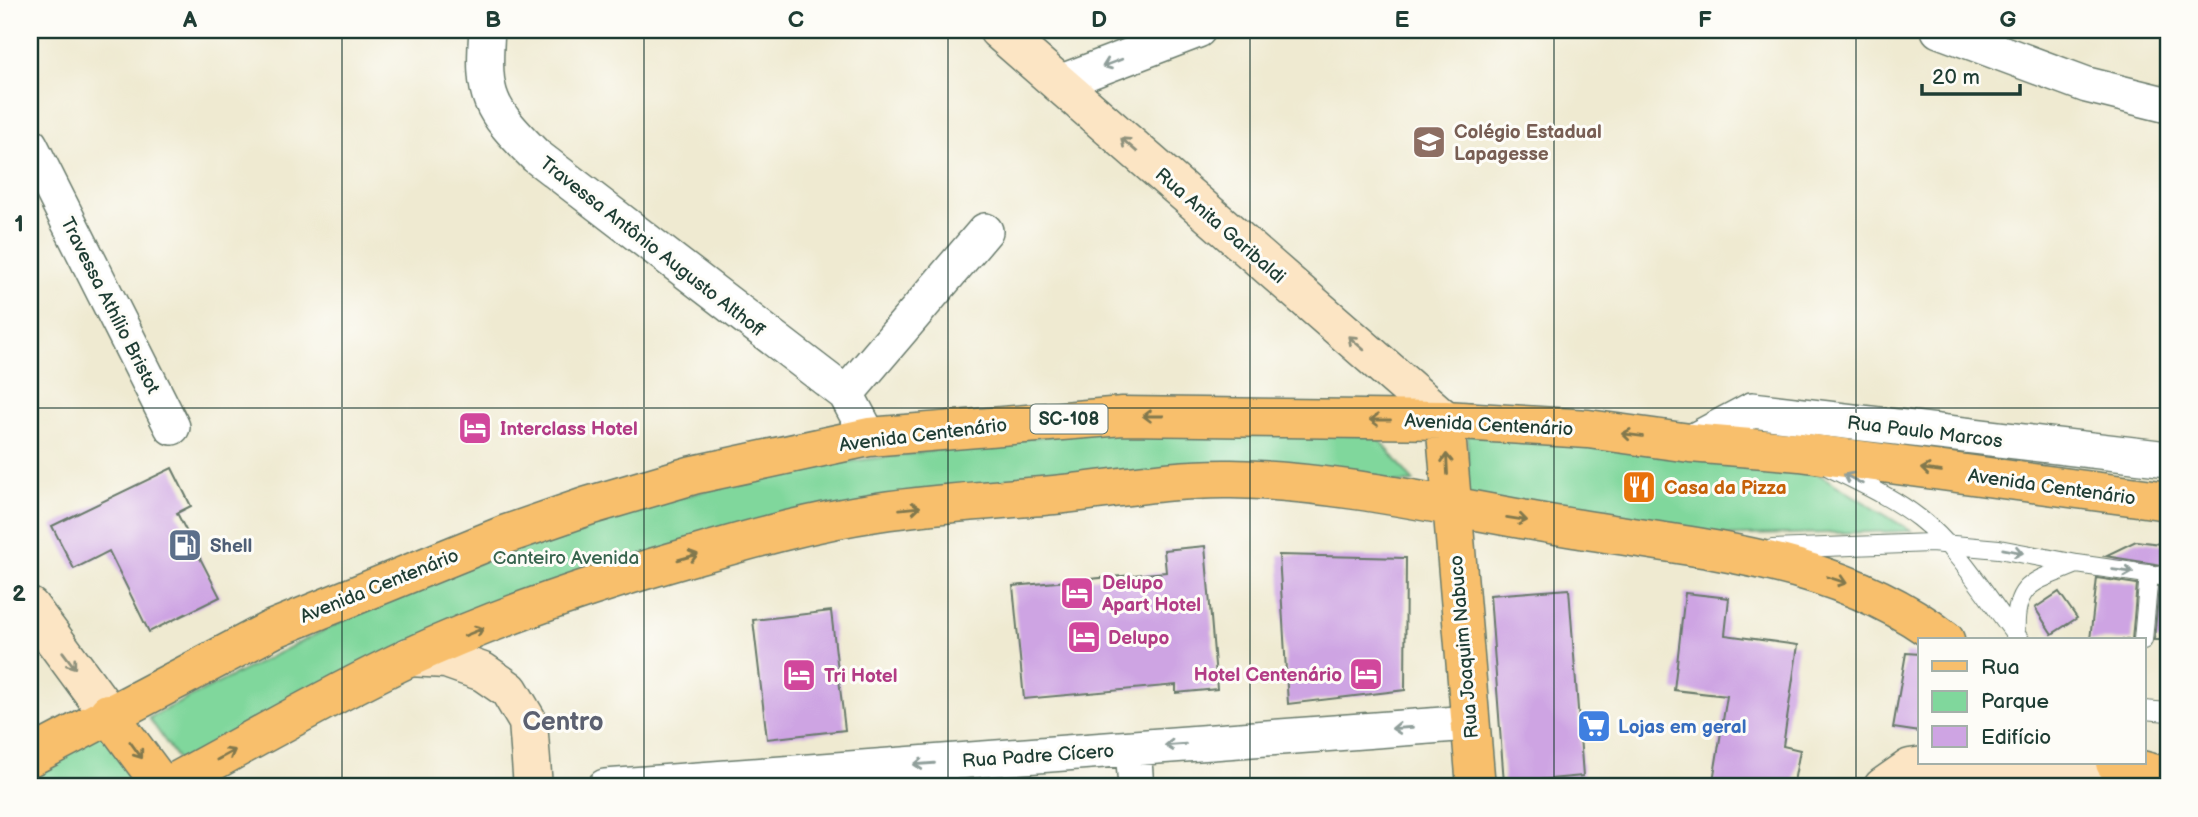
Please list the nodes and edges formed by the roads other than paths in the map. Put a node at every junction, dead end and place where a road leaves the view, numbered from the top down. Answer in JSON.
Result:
{"nodes":[{"id":1,"x":487,"y":30,"type":"edge"},
{"id":2,"x":998,"y":30,"type":"edge"},
{"id":3,"x":1198,"y":30,"type":"edge"},
{"id":4,"x":1939,"y":30,"type":"edge"},
{"id":5,"x":1059,"y":83,"type":"junction"},
{"id":6,"x":2168,"y":105,"type":"edge"},
{"id":7,"x":30,"y":145,"type":"edge"},
{"id":8,"x":985,"y":231,"type":"dead end"},
{"id":9,"x":846,"y":394,"type":"junction"},
{"id":10,"x":1445,"y":420,"type":"junction"},
{"id":11,"x":172,"y":427,"type":"dead end"},
{"id":12,"x":869,"y":437,"type":"junction"},
{"id":13,"x":1690,"y":443,"type":"junction"},
{"id":14,"x":1800,"y":452,"type":"junction"},
{"id":15,"x":2168,"y":459,"type":"edge"},
{"id":16,"x":2168,"y":501,"type":"edge"},
{"id":17,"x":1450,"y":508,"type":"junction"},
{"id":18,"x":1948,"y":546,"type":"junction"},
{"id":19,"x":1687,"y":547,"type":"junction"},
{"id":20,"x":2077,"y":564,"type":"junction"},
{"id":21,"x":2149,"y":574,"type":"junction"},
{"id":22,"x":2168,"y":577,"type":"edge"},
{"id":23,"x":30,"y":607,"type":"edge"},
{"id":24,"x":1942,"y":638,"type":"edge"},
{"id":25,"x":2018,"y":638,"type":"edge"},
{"id":26,"x":2143,"y":638,"type":"edge"},
{"id":27,"x":409,"y":657,"type":"junction"},
{"id":28,"x":2146,"y":710,"type":"edge"},
{"id":29,"x":2168,"y":712,"type":"edge"},
{"id":30,"x":108,"y":713,"type":"junction"},
{"id":31,"x":1470,"y":723,"type":"junction"},
{"id":32,"x":1133,"y":748,"type":"junction"},
{"id":33,"x":30,"y":757,"type":"edge"},
{"id":34,"x":2119,"y":764,"type":"edge"},
{"id":35,"x":2168,"y":778,"type":"edge"},
{"id":36,"x":754,"y":782,"type":"edge"},
{"id":37,"x":165,"y":787,"type":"edge"},
{"id":38,"x":533,"y":787,"type":"edge"},
{"id":39,"x":606,"y":787,"type":"edge"},
{"id":40,"x":1136,"y":787,"type":"edge"},
{"id":41,"x":1476,"y":787,"type":"edge"},
{"id":42,"x":1883,"y":787,"type":"edge"}],
"edges":[{"from":1,"to":9,"type":"street","name":"Travessa Antônio Augusto Althoff"},
{"from":2,"to":5,"type":"street","name":"Rua Anita Garibaldi"},
{"from":3,"to":5,"type":"street","one_way":true},
{"from":4,"to":6,"type":"street"},
{"from":10,"to":5,"type":"street","name":"Rua Anita Garibaldi","one_way":true},
{"from":7,"to":11,"type":"street","name":"Travessa Athílio Bristot"},
{"from":8,"to":9,"type":"street"},
{"from":9,"to":12,"type":"street","name":"Travessa Antônio Augusto Althoff"},
{"from":10,"to":12,"type":"main road","name":"Avenida Centenário","number":"SC-108","one_way":true},
{"from":13,"to":10,"type":"main road","name":"Avenida Centenário","number":"SC-108","one_way":true},
{"from":17,"to":10,"type":"main road","name":"Rua Joaquim Nabuco","one_way":true},
{"from":12,"to":30,"type":"main road","name":"Avenida Centenário","number":"SC-108"},
{"from":13,"to":14,"type":"main road","name":"Avenida Centenário","number":"SC-108"},
{"from":13,"to":15,"type":"street","name":"Rua Paulo Marcos"},
{"from":16,"to":14,"type":"main road","name":"Avenida Centenário","number":"SC-108","one_way":true},
{"from":18,"to":14,"type":"lane","one_way":true},
{"from":17,"to":19,"type":"main road","one_way":true},
{"from":27,"to":17,"type":"main road","one_way":true},
{"from":17,"to":31,"type":"main road","name":"Rua Joaquim Nabuco"},
{"from":18,"to":19,"type":"lane"},
{"from":18,"to":20,"type":"lane","one_way":true},
{"from":18,"to":25,"type":"lane"},
{"from":19,"to":24,"type":"main road","one_way":true},
{"from":20,"to":21,"type":"lane","one_way":true},
{"from":20,"to":25,"type":"lane"},
{"from":21,"to":22,"type":"lane"},
{"from":21,"to":26,"type":"lane"},
{"from":23,"to":30,"type":"street","one_way":true},
{"from":37,"to":27,"type":"main road","one_way":true},
{"from":27,"to":38,"type":"street"},
{"from":28,"to":29,"type":"lane"},
{"from":30,"to":33,"type":"main road","name":"Avenida Centenário","number":"SC-108"},
{"from":30,"to":37,"type":"main road","one_way":true},
{"from":31,"to":32,"type":"street","name":"Rua Padre Cícero","one_way":true},
{"from":31,"to":41,"type":"main road","name":"Rua Joaquim Nabuco"},
{"from":32,"to":36,"type":"street","name":"Rua Padre Cícero","one_way":true},
{"from":32,"to":40,"type":"street"},
{"from":34,"to":35,"type":"main road"},
{"from":35,"to":42,"type":"street"},
{"from":36,"to":39,"type":"street","name":"Rua Padre Cícero"}]}
